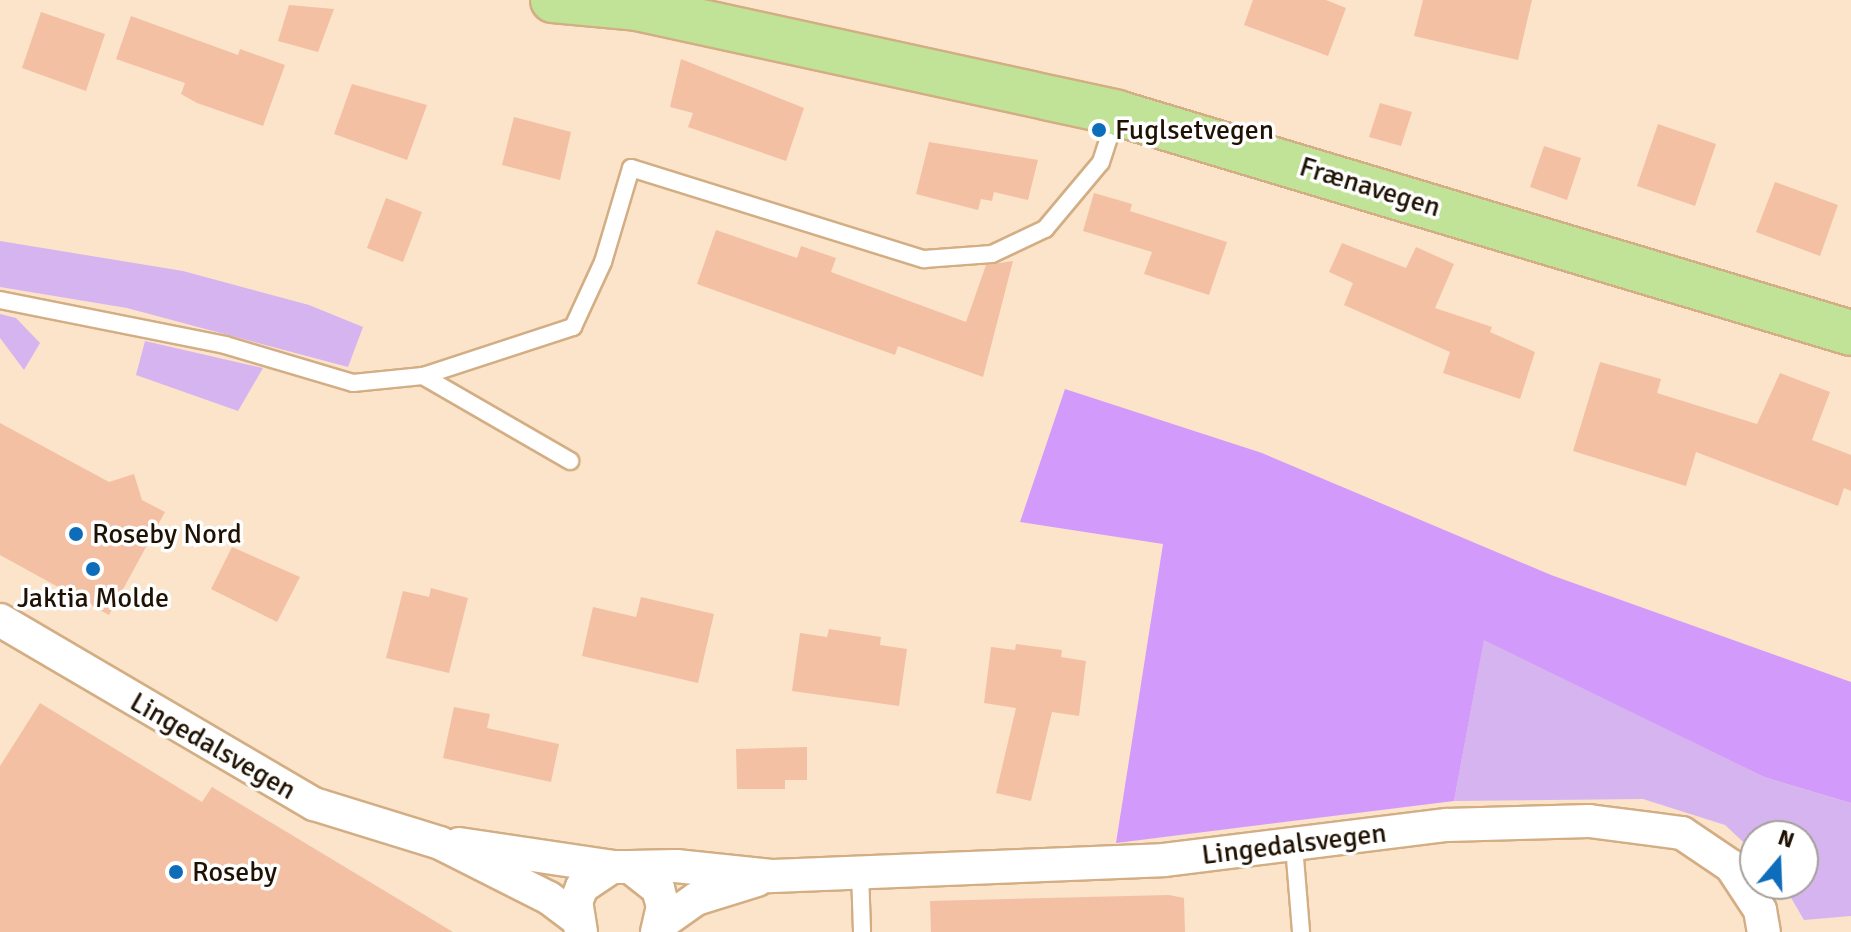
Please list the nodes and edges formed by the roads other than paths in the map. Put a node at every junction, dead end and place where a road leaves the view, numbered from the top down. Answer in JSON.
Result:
{"nodes":[{"id":1,"x":553,"y":0,"type":"edge"},
{"id":2,"x":1117,"y":113,"type":"junction"},
{"id":3,"x":0,"y":300,"type":"edge"},
{"id":4,"x":1851,"y":333,"type":"edge"},
{"id":5,"x":423,"y":376,"type":"junction"},
{"id":6,"x":570,"y":461,"type":"dead end"},
{"id":7,"x":0,"y":620,"type":"edge"},
{"id":8,"x":440,"y":843,"type":"junction"},
{"id":9,"x":1294,"y":846,"type":"junction"},
{"id":10,"x":621,"y":867,"type":"junction"},
{"id":11,"x":860,"y":871,"type":"junction"},
{"id":12,"x":771,"y":876,"type":"junction"},
{"id":13,"x":578,"y":925,"type":"edge"},
{"id":14,"x":659,"y":928,"type":"edge"},
{"id":15,"x":862,"y":932,"type":"edge"},
{"id":16,"x":1301,"y":932,"type":"edge"},
{"id":17,"x":1764,"y":932,"type":"edge"}],
"edges":[{"from":1,"to":2,"type":"main road","name":"Frænavegen"},
{"from":2,"to":4,"type":"main road","name":"Frænavegen"},
{"from":2,"to":5,"type":"lane"},
{"from":3,"to":5,"type":"lane"},
{"from":5,"to":6,"type":"lane"},
{"from":7,"to":8,"type":"street","name":"Lingedalsvegen"},
{"from":8,"to":10,"type":"street","name":"Lingedalsvegen"},
{"from":8,"to":13,"type":"street","name":"Lingedalsvegen"},
{"from":9,"to":11,"type":"street","name":"Lingedalsvegen"},
{"from":9,"to":16,"type":"lane"},
{"from":9,"to":17,"type":"street","name":"Lingedalsvegen"},
{"from":10,"to":12,"type":"street","name":"Lingedalsvegen"},
{"from":10,"to":13,"type":"street"},
{"from":10,"to":14,"type":"street"},
{"from":11,"to":12,"type":"street","name":"Lingedalsvegen"},
{"from":11,"to":15,"type":"lane"},
{"from":12,"to":14,"type":"street","name":"Lingedalsvegen"}]}
